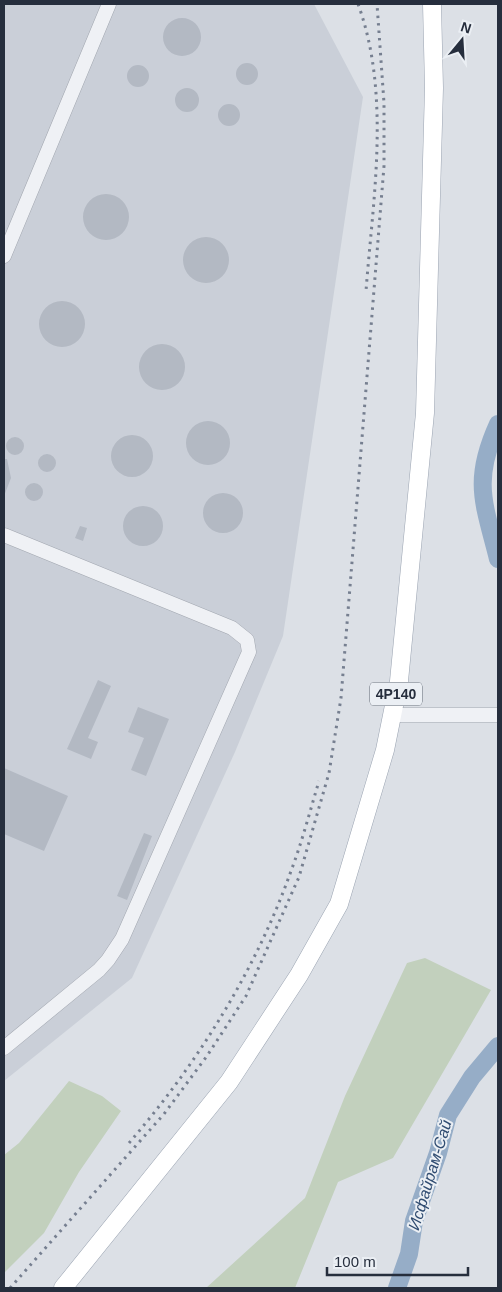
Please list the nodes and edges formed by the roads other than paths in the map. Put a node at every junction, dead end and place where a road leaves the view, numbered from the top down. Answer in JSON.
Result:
{"nodes":[{"id":1,"x":109,"y":4,"type":"edge"},
{"id":2,"x":432,"y":4,"type":"edge"},
{"id":3,"x":4,"y":256,"type":"edge"},
{"id":4,"x":4,"y":535,"type":"edge"},
{"id":5,"x":392,"y":715,"type":"junction"},
{"id":6,"x":498,"y":715,"type":"edge"},
{"id":7,"x":4,"y":1048,"type":"edge"},
{"id":8,"x":63,"y":1288,"type":"edge"}],
"edges":[{"from":1,"to":3,"type":"street"},
{"from":2,"to":5,"type":"main road","number":"4P140"},
{"from":4,"to":7,"type":"street"},
{"from":5,"to":6,"type":"street"},
{"from":5,"to":8,"type":"main road","number":"4P140"}]}
